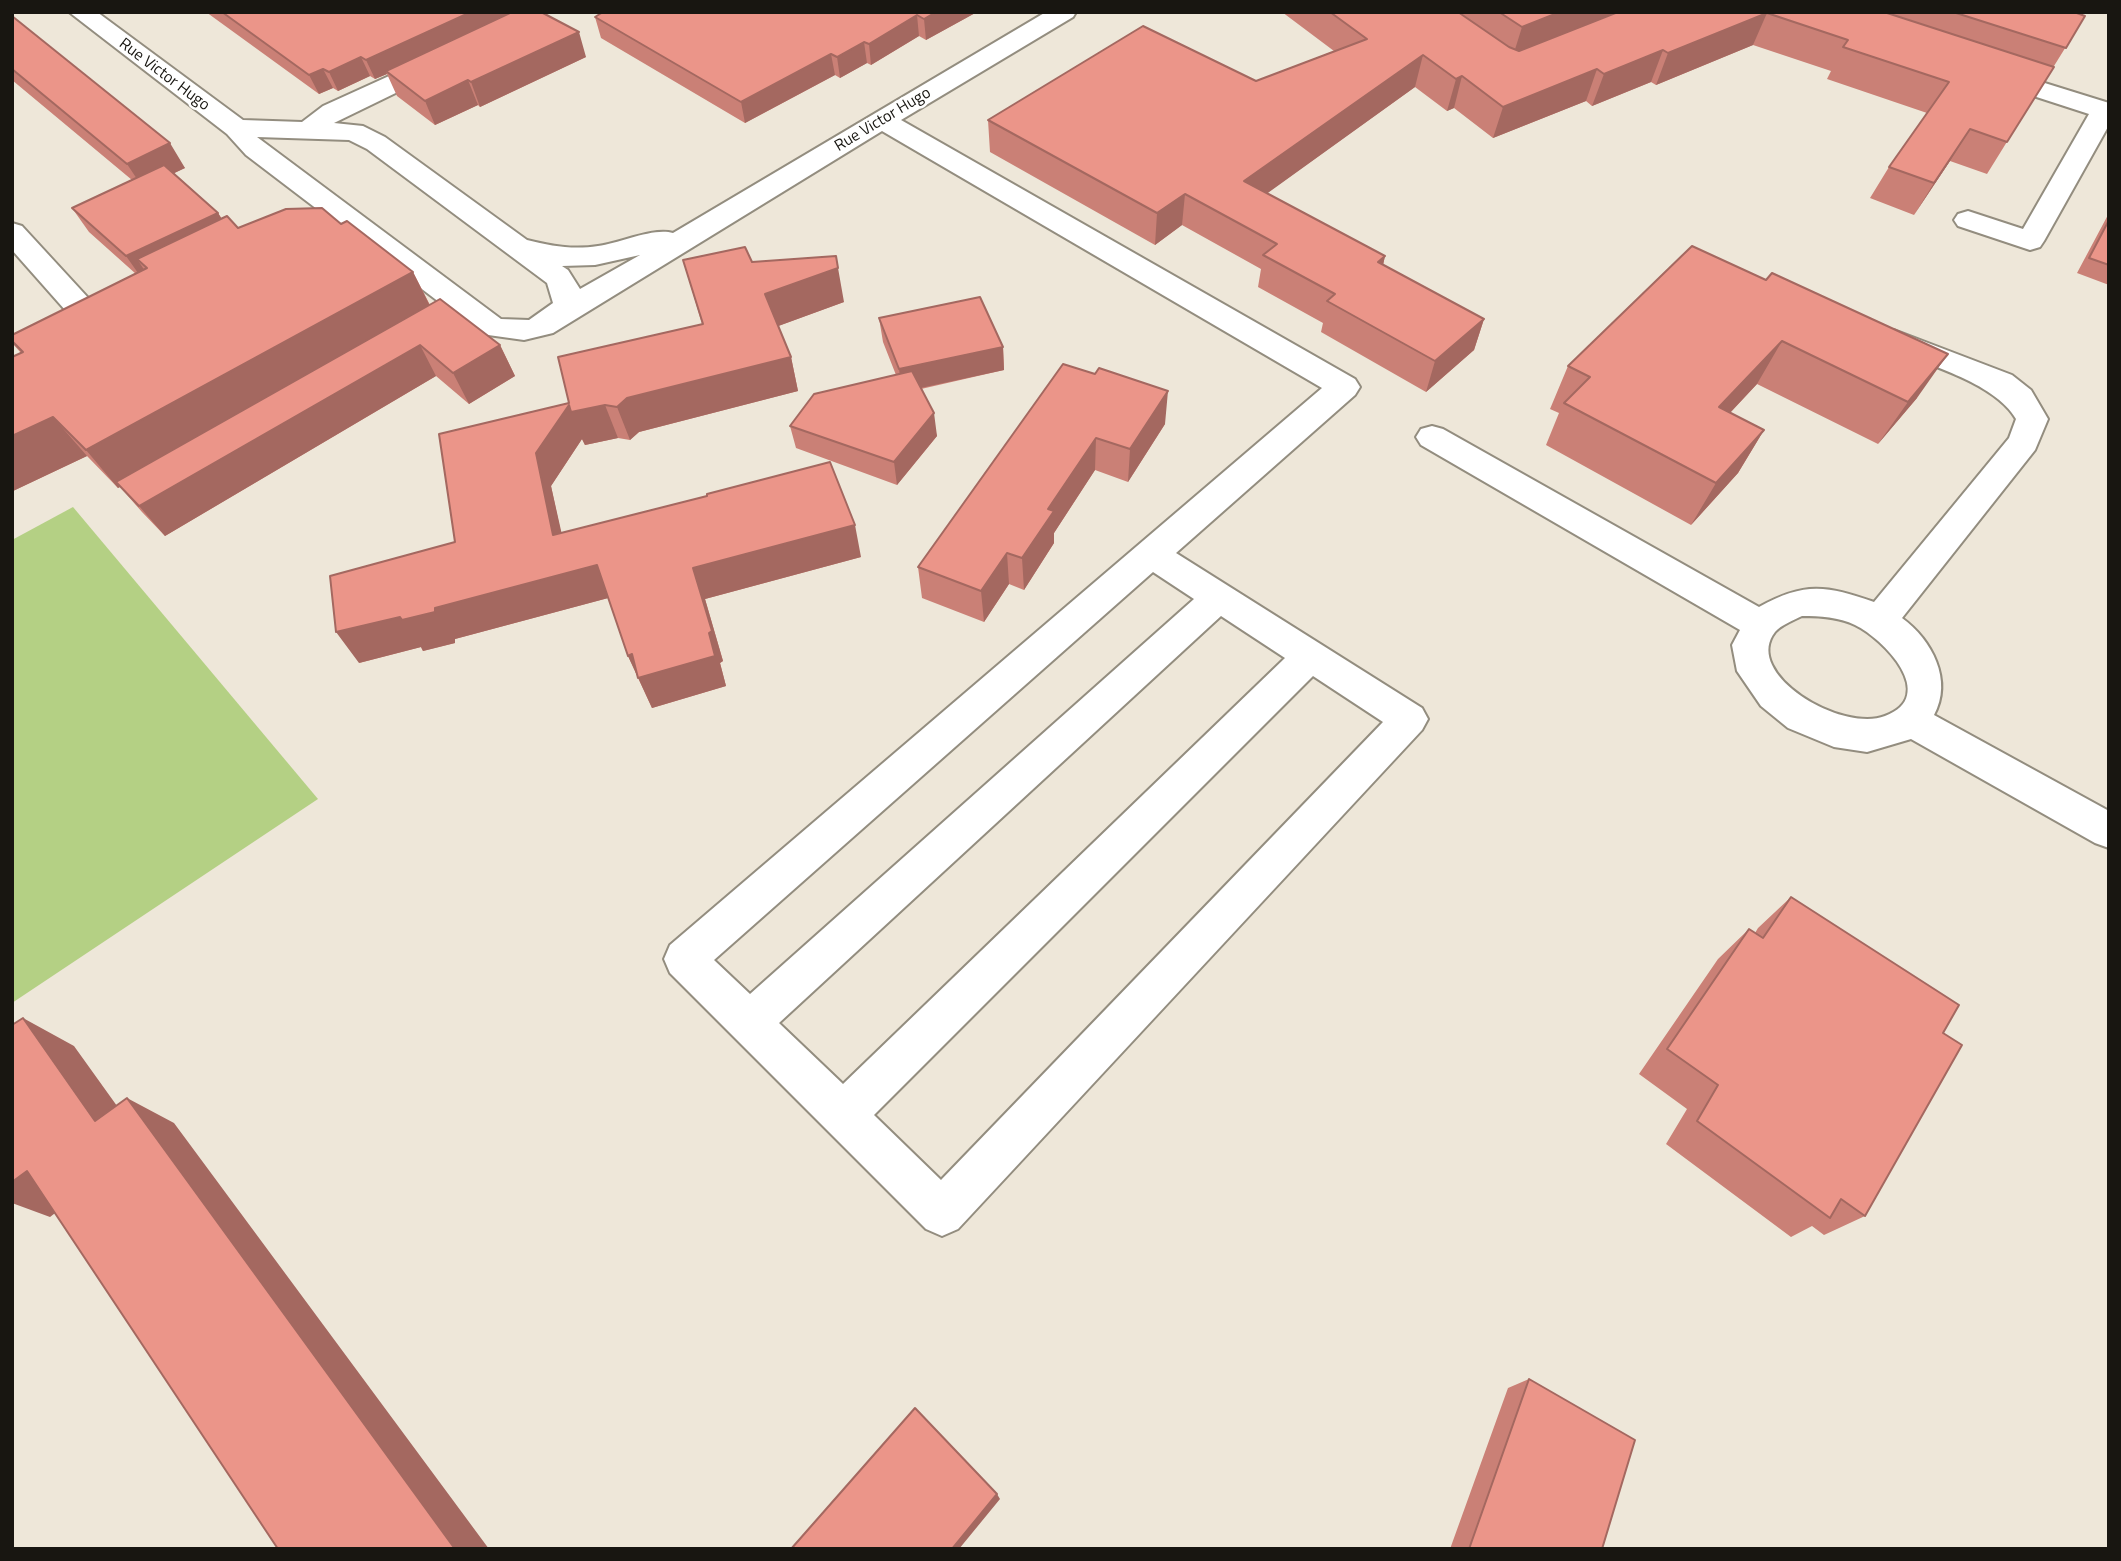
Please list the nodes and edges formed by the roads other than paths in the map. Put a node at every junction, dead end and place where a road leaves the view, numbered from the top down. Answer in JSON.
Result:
{"nodes":[{"id":1,"x":1054,"y":14,"type":"edge"},
{"id":2,"x":95,"y":15,"type":"edge"},
{"id":3,"x":463,"y":52,"type":"edge"},
{"id":4,"x":1962,"y":65,"type":"edge"},
{"id":5,"x":360,"y":101,"type":"junction"},
{"id":6,"x":2106,"y":111,"type":"edge"},
{"id":7,"x":881,"y":121,"type":"junction"},
{"id":8,"x":236,"y":128,"type":"junction"},
{"id":9,"x":323,"y":134,"type":"junction"},
{"id":10,"x":296,"y":178,"type":"junction"},
{"id":11,"x":288,"y":209,"type":"edge"},
{"id":12,"x":1968,"y":220,"type":"dead end"},
{"id":13,"x":352,"y":225,"type":"junction"},
{"id":14,"x":318,"y":226,"type":"edge"},
{"id":15,"x":702,"y":227,"type":"junction"},
{"id":16,"x":12,"y":232,"type":"edge"},
{"id":17,"x":517,"y":245,"type":"junction"},
{"id":18,"x":561,"y":314,"type":"junction"},
{"id":19,"x":93,"y":321,"type":"edge"},
{"id":20,"x":1863,"y":328,"type":"edge"},
{"id":21,"x":1432,"y":437,"type":"dead end"},
{"id":22,"x":1153,"y":555,"type":"junction"},
{"id":23,"x":1219,"y":597,"type":"junction"},
{"id":24,"x":1880,"y":621,"type":"junction"},
{"id":25,"x":1758,"y":623,"type":"junction"},
{"id":26,"x":1310,"y":656,"type":"junction"},
{"id":27,"x":1912,"y":721,"type":"junction"},
{"id":28,"x":2109,"y":831,"type":"edge"},
{"id":29,"x":749,"y":1022,"type":"junction"},
{"id":30,"x":843,"y":1115,"type":"junction"}],
"edges":[{"from":1,"to":7,"type":"street","name":"Rue Victor Hugo"},
{"from":2,"to":8,"type":"street","name":"Rue Victor Hugo"},
{"from":3,"to":5,"type":"street"},
{"from":4,"to":6,"type":"street"},
{"from":5,"to":9,"type":"street"},
{"from":5,"to":9,"type":"street"},
{"from":6,"to":12,"type":"street"},
{"from":7,"to":15,"type":"street","name":"Rue Victor Hugo"},
{"from":7,"to":22,"type":"street"},
{"from":8,"to":9,"type":"street","name":"Rue Victor Hugo"},
{"from":8,"to":10,"type":"street","name":"Rue Victor Hugo"},
{"from":9,"to":10,"type":"street"},
{"from":9,"to":17,"type":"street","name":"Rue Victor Hugo"},
{"from":10,"to":11,"type":"street"},
{"from":10,"to":13,"type":"street","name":"Rue Victor Hugo"},
{"from":13,"to":14,"type":"street"},
{"from":13,"to":18,"type":"street","name":"Rue Victor Hugo"},
{"from":15,"to":17,"type":"street","name":"Rue Victor Hugo"},
{"from":15,"to":18,"type":"street","name":"Rue Victor Hugo"},
{"from":16,"to":19,"type":"street"},
{"from":17,"to":18,"type":"street","name":"Rue Victor Hugo"},
{"from":20,"to":24,"type":"street"},
{"from":21,"to":25,"type":"street"},
{"from":22,"to":23,"type":"street"},
{"from":22,"to":29,"type":"street"},
{"from":23,"to":26,"type":"street"},
{"from":23,"to":29,"type":"street"},
{"from":24,"to":25,"type":"street"},
{"from":24,"to":27,"type":"street"},
{"from":25,"to":27,"type":"street"},
{"from":26,"to":30,"type":"street"},
{"from":26,"to":30,"type":"street"},
{"from":27,"to":28,"type":"street"},
{"from":29,"to":30,"type":"street"}]}
